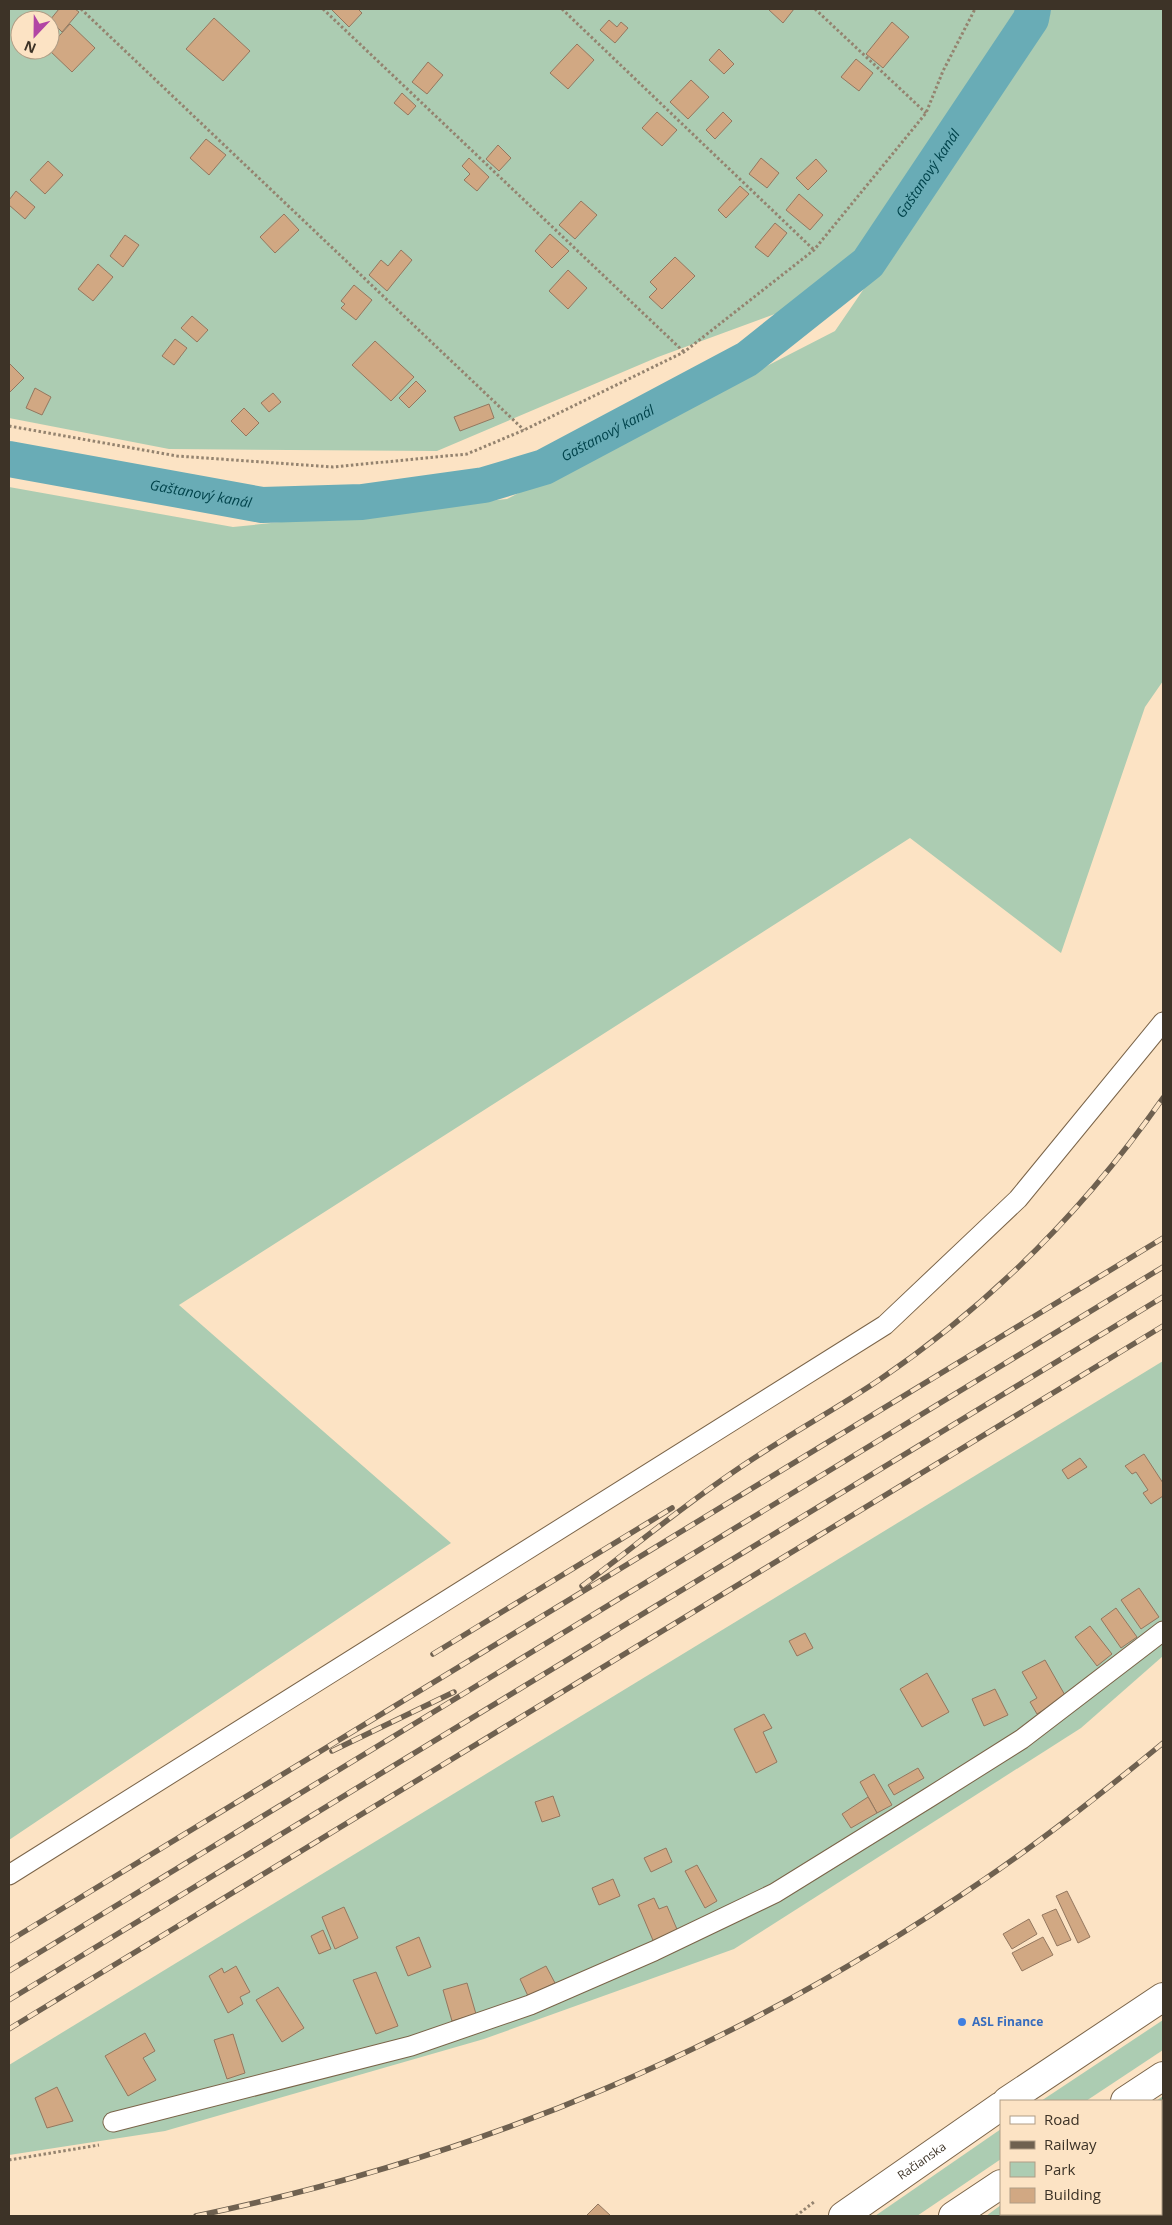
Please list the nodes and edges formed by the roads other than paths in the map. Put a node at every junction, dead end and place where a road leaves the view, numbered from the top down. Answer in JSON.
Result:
{"nodes":[{"id":1,"x":1163,"y":1022,"type":"edge"},
{"id":2,"x":1163,"y":1631,"type":"edge"},
{"id":3,"x":9,"y":1875,"type":"edge"},
{"id":4,"x":1163,"y":1997,"type":"edge"},
{"id":5,"x":1163,"y":2076,"type":"edge"},
{"id":6,"x":1008,"y":2100,"type":"edge"},
{"id":7,"x":1127,"y":2100,"type":"edge"},
{"id":8,"x":1000,"y":2107,"type":"edge"},
{"id":9,"x":113,"y":2122,"type":"road end"},
{"id":10,"x":1000,"y":2185,"type":"edge"},
{"id":11,"x":843,"y":2216,"type":"edge"},
{"id":12,"x":953,"y":2216,"type":"edge"}],
"edges":[{"from":1,"to":3,"type":"lane"},
{"from":2,"to":9,"type":"lane"},
{"from":4,"to":6,"type":"main road"},
{"from":5,"to":7,"type":"main road"},
{"from":8,"to":11,"type":"main road","name":"Račianska"},
{"from":10,"to":12,"type":"main road"}]}
